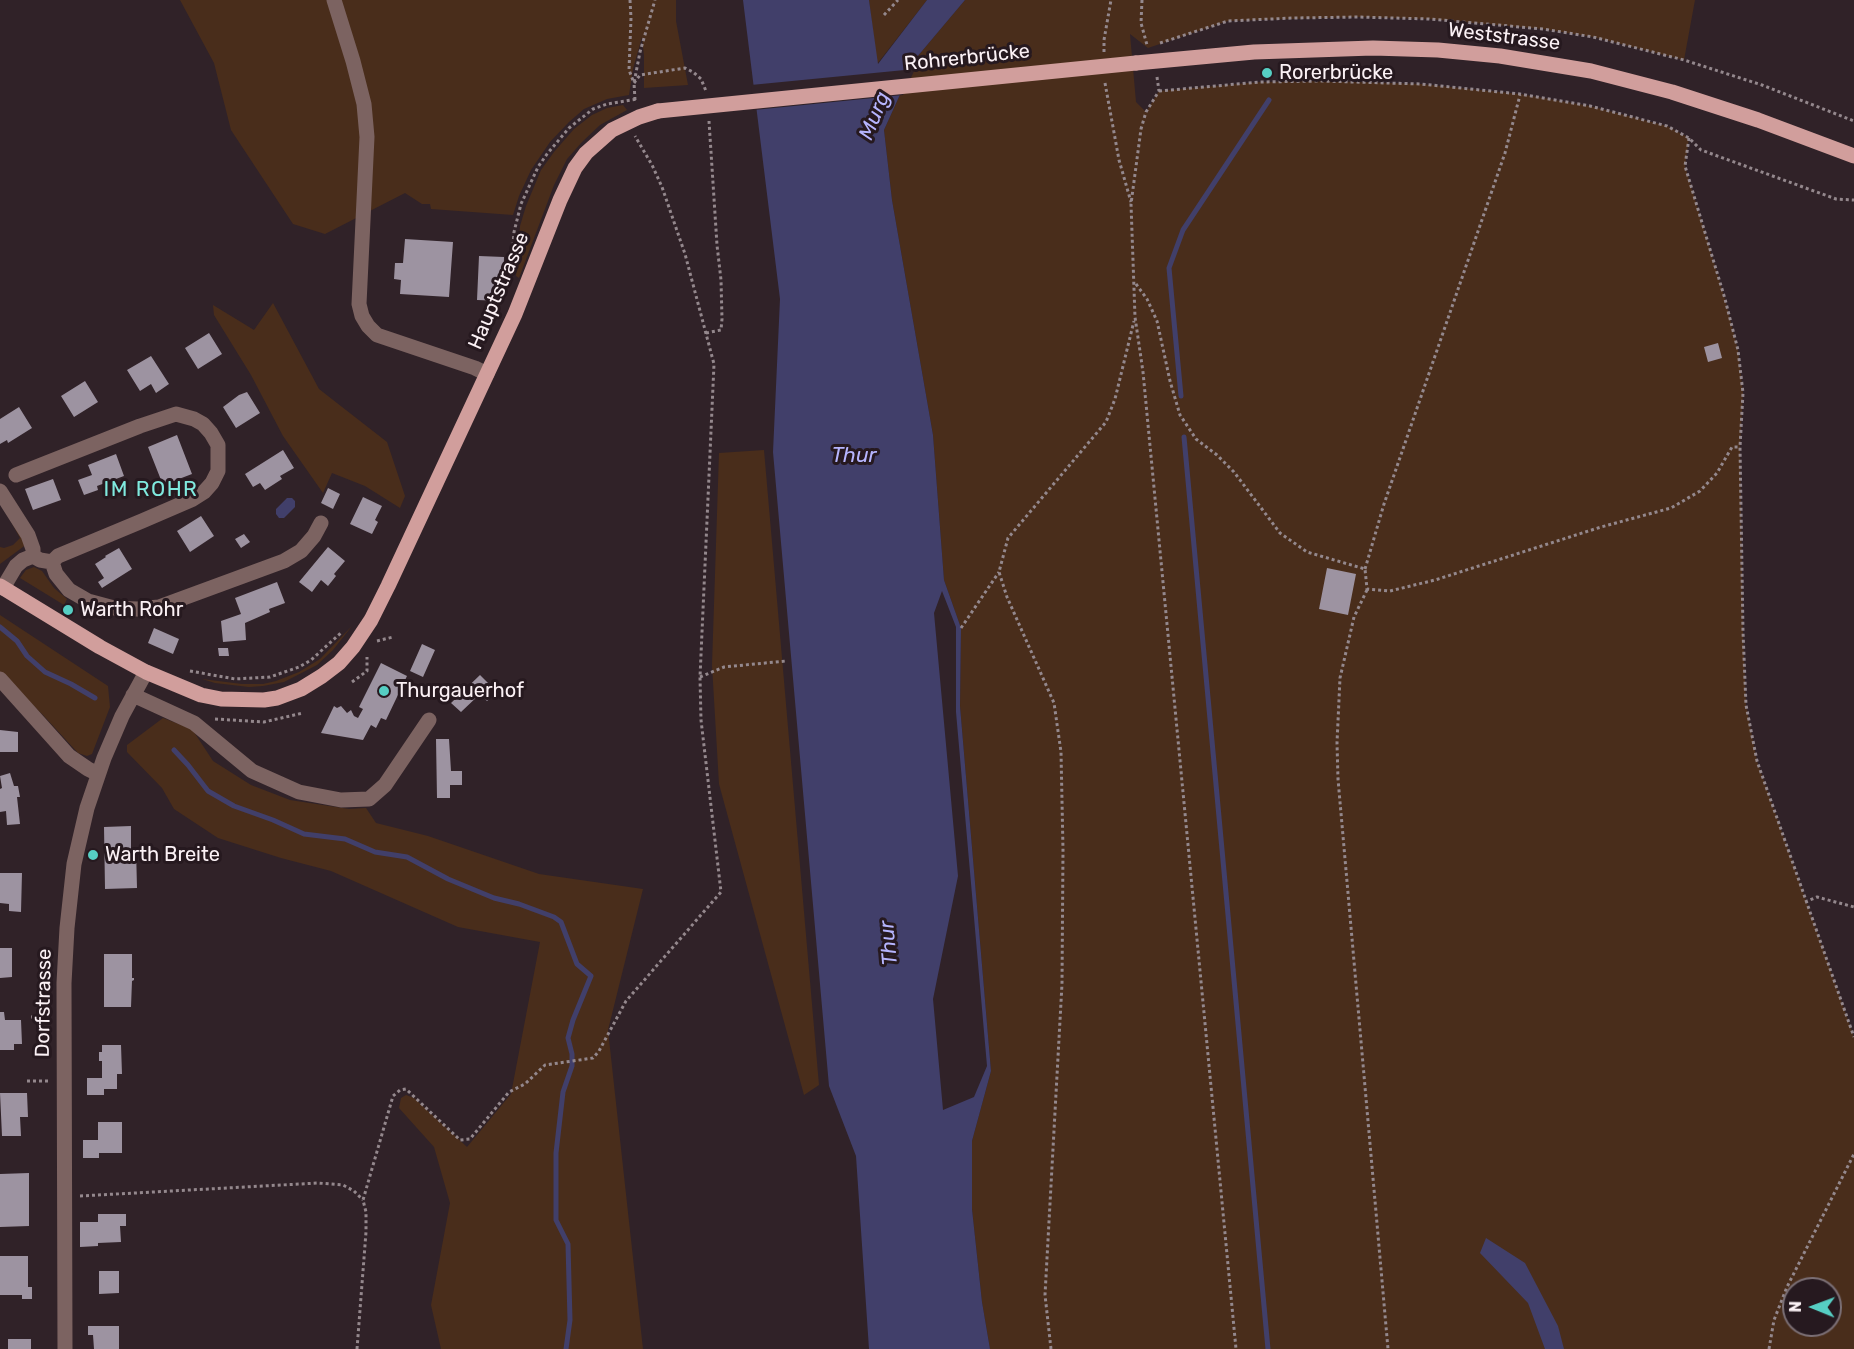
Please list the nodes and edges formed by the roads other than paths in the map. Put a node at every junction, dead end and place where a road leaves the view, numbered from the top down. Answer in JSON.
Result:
{"nodes":[{"id":1,"x":334,"y":0,"type":"edge"},
{"id":2,"x":1136,"y":63,"type":"joint"},
{"id":3,"x":626,"y":122,"type":"joint"},
{"id":4,"x":1854,"y":156,"type":"edge"},
{"id":5,"x":487,"y":374,"type":"junction"},
{"id":6,"x":16,"y":476,"type":"dead end"},
{"id":7,"x":0,"y":491,"type":"edge"},
{"id":8,"x":321,"y":523,"type":"dead end"},
{"id":9,"x":33,"y":556,"type":"junction"},
{"id":10,"x":52,"y":562,"type":"junction"},
{"id":11,"x":2,"y":587,"type":"edge"},
{"id":12,"x":146,"y":672,"type":"junction"},
{"id":13,"x":0,"y":681,"type":"edge"},
{"id":14,"x":133,"y":696,"type":"junction"},
{"id":15,"x":429,"y":720,"type":"dead end"},
{"id":16,"x":99,"y":774,"type":"junction"},
{"id":17,"x":64,"y":1349,"type":"edge"}],
"edges":[{"from":1,"to":5,"type":"street"},
{"from":2,"to":3,"type":"main road","name":"Rohrerbrücke","bridge":true},
{"from":2,"to":4,"type":"main road","name":"Weststrasse"},
{"from":3,"to":5,"type":"main road","name":"Hauptstrasse"},
{"from":5,"to":12,"type":"main road","name":"Hauptstrasse"},
{"from":6,"to":10,"type":"street"},
{"from":7,"to":9,"type":"street"},
{"from":8,"to":10,"type":"street"},
{"from":9,"to":10,"type":"street"},
{"from":9,"to":11,"type":"street"},
{"from":11,"to":12,"type":"main road"},
{"from":12,"to":14,"type":"street","name":"Dorfstrasse"},
{"from":13,"to":16,"type":"street"},
{"from":14,"to":15,"type":"street"},
{"from":14,"to":16,"type":"street","name":"Dorfstrasse"},
{"from":16,"to":17,"type":"street","name":"Dorfstrasse"}]}
